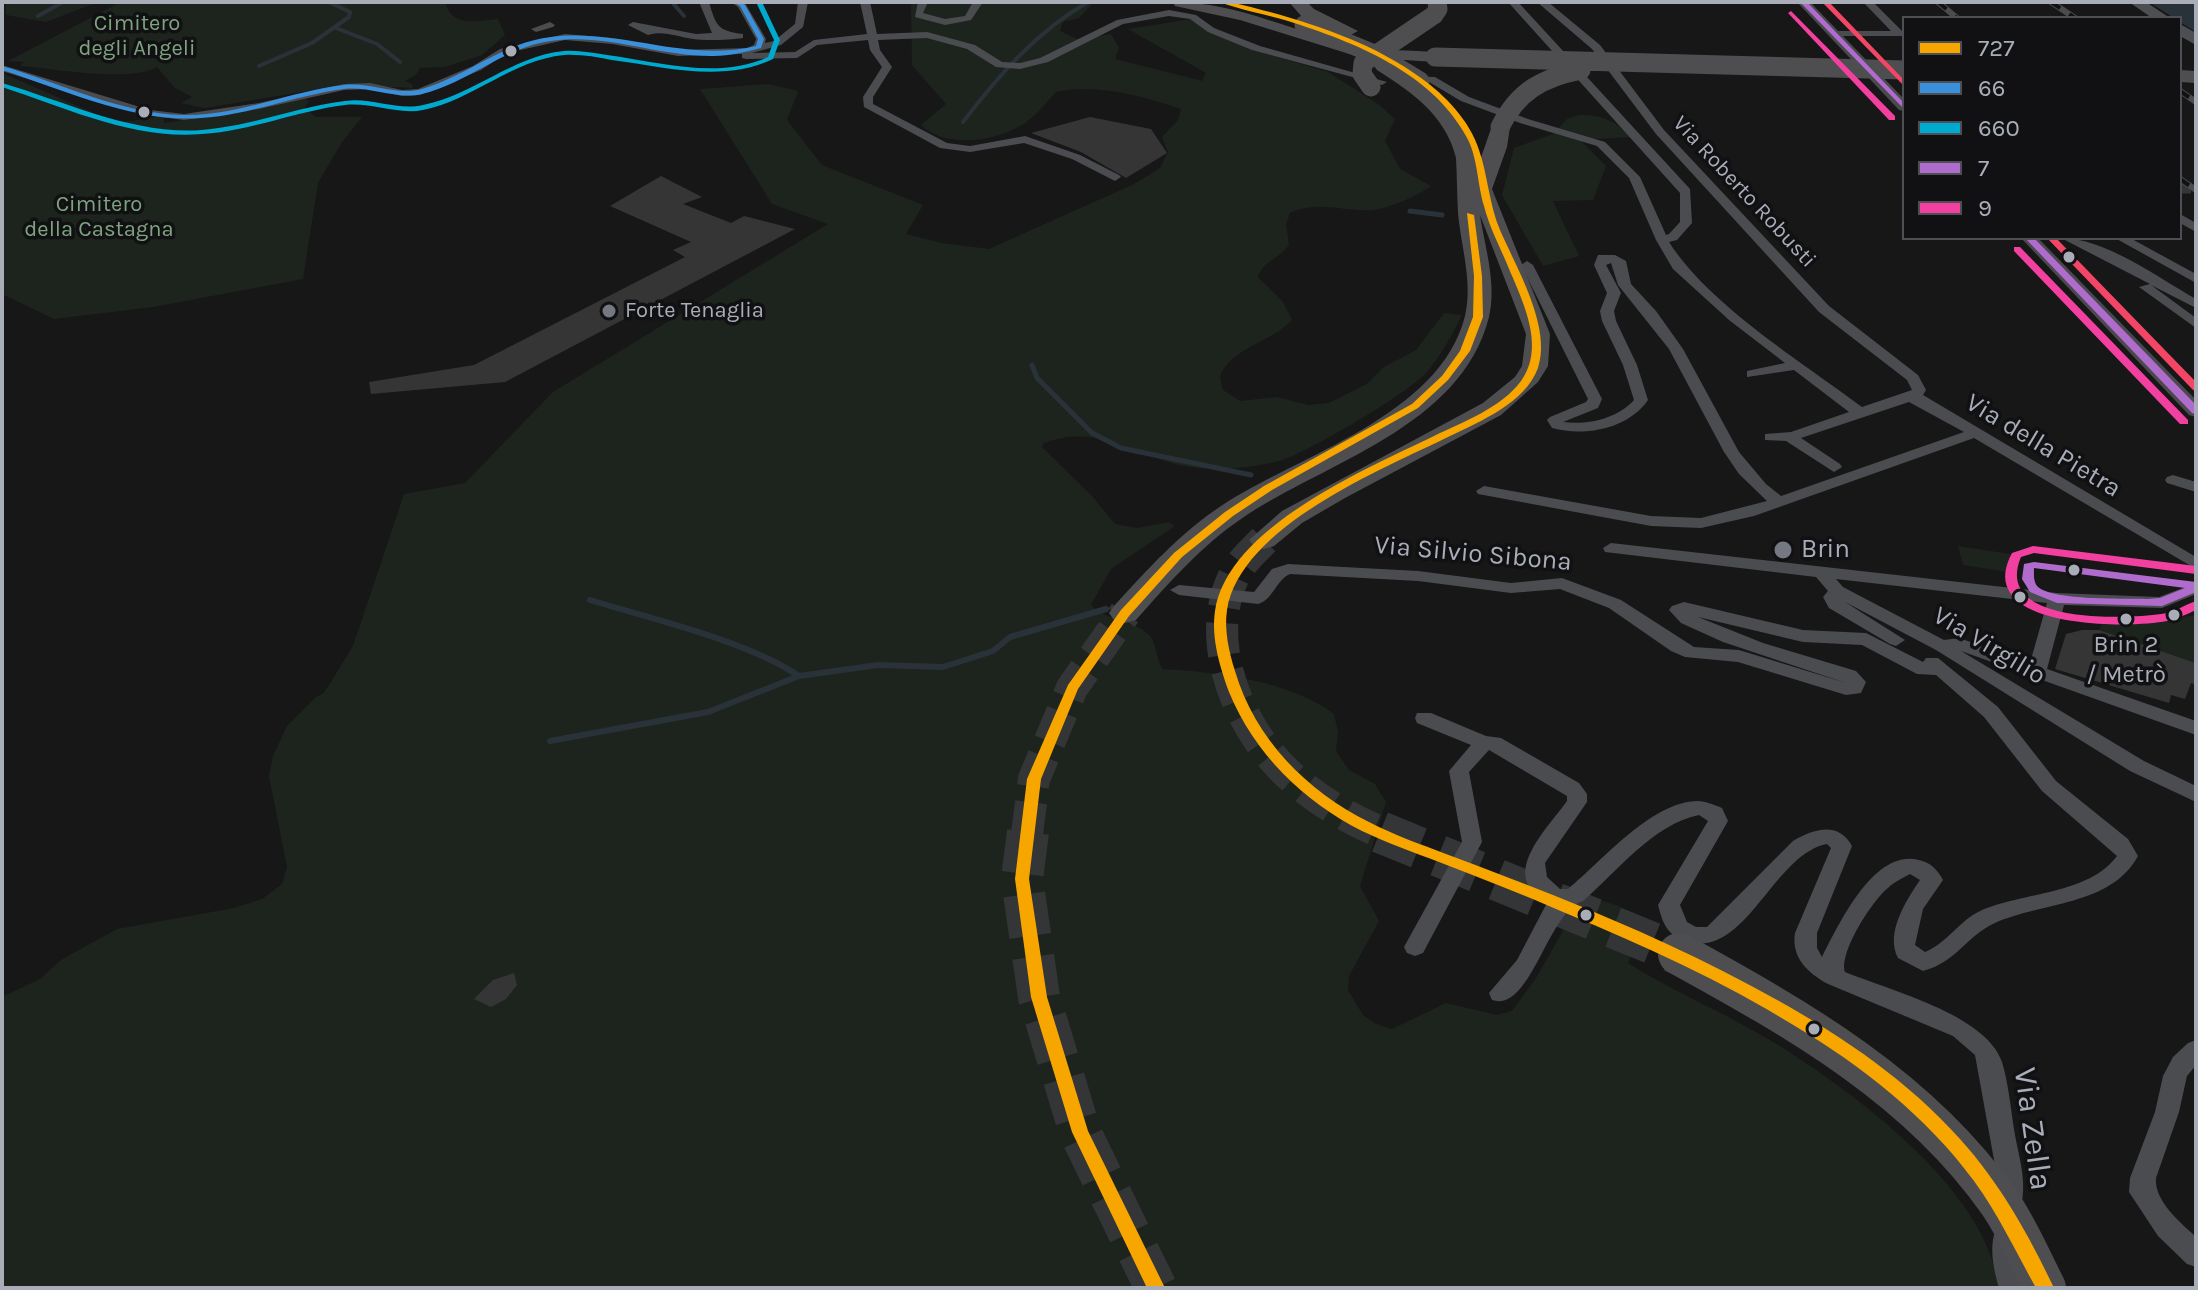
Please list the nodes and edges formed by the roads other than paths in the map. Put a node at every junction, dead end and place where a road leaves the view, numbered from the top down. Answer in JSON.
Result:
{"nodes":[{"id":1,"x":704,"y":2,"type":"edge"},
{"id":2,"x":803,"y":2,"type":"edge"},
{"id":3,"x":865,"y":2,"type":"edge"},
{"id":4,"x":923,"y":2,"type":"edge"},
{"id":5,"x":978,"y":2,"type":"edge"},
{"id":6,"x":1181,"y":2,"type":"edge"},
{"id":7,"x":1207,"y":2,"type":"edge"},
{"id":8,"x":1222,"y":2,"type":"edge"},
{"id":9,"x":1259,"y":2,"type":"edge"},
{"id":10,"x":1437,"y":2,"type":"edge"},
{"id":11,"x":1513,"y":2,"type":"edge"},
{"id":12,"x":1542,"y":2,"type":"edge"},
{"id":13,"x":1803,"y":2,"type":"edge"},
{"id":14,"x":1868,"y":2,"type":"edge"},
{"id":15,"x":2136,"y":2,"type":"edge"},
{"id":16,"x":743,"y":3,"type":"edge"},
{"id":17,"x":1298,"y":4,"type":"edge"},
{"id":18,"x":2159,"y":16,"type":"edge"},
{"id":19,"x":1331,"y":24,"type":"junction"},
{"id":20,"x":550,"y":25,"type":"dead end"},
{"id":21,"x":529,"y":31,"type":"dead end"},
{"id":22,"x":718,"y":31,"type":"junction"},
{"id":23,"x":648,"y":32,"type":"dead end"},
{"id":24,"x":1833,"y":34,"type":"junction"},
{"id":25,"x":873,"y":35,"type":"junction"},
{"id":26,"x":740,"y":36,"type":"dead end"},
{"id":27,"x":510,"y":38,"type":"dead end"},
{"id":28,"x":763,"y":49,"type":"junction"},
{"id":29,"x":661,"y":52,"type":"junction"},
{"id":30,"x":1434,"y":54,"type":"junction"},
{"id":31,"x":492,"y":56,"type":"junction"},
{"id":32,"x":1902,"y":62,"type":"edge"},
{"id":33,"x":1696,"y":65,"type":"junction"},
{"id":34,"x":2,"y":68,"type":"edge"},
{"id":35,"x":1902,"y":72,"type":"edge"},
{"id":36,"x":1415,"y":80,"type":"junction"},
{"id":37,"x":1376,"y":84,"type":"junction"},
{"id":38,"x":1902,"y":105,"type":"edge"},
{"id":39,"x":1115,"y":177,"type":"dead end"},
{"id":40,"x":1482,"y":182,"type":"junction"},
{"id":41,"x":1471,"y":228,"type":"junction"},
{"id":42,"x":1662,"y":240,"type":"junction"},
{"id":43,"x":2031,"y":240,"type":"edge"},
{"id":44,"x":2073,"y":240,"type":"edge"},
{"id":45,"x":2101,"y":240,"type":"edge"},
{"id":46,"x":2125,"y":240,"type":"edge"},
{"id":47,"x":2085,"y":244,"type":"junction"},
{"id":48,"x":1527,"y":265,"type":"dead end"},
{"id":49,"x":2189,"y":270,"type":"edge"},
{"id":50,"x":2149,"y":278,"type":"junction"},
{"id":51,"x":2196,"y":279,"type":"edge"},
{"id":52,"x":2196,"y":304,"type":"edge"},
{"id":53,"x":1598,"y":310,"type":"dead end"},
{"id":54,"x":2196,"y":324,"type":"edge"},
{"id":55,"x":1795,"y":365,"type":"junction"},
{"id":56,"x":1752,"y":374,"type":"dead end"},
{"id":57,"x":1633,"y":380,"type":"junction"},
{"id":58,"x":1914,"y":397,"type":"junction"},
{"id":59,"x":2196,"y":411,"type":"edge"},
{"id":60,"x":1860,"y":413,"type":"junction"},
{"id":61,"x":1974,"y":433,"type":"junction"},
{"id":62,"x":1793,"y":436,"type":"junction"},
{"id":63,"x":1770,"y":437,"type":"dead end"},
{"id":64,"x":1834,"y":467,"type":"dead end"},
{"id":65,"x":2173,"y":480,"type":"dead end"},
{"id":66,"x":2196,"y":487,"type":"edge"},
{"id":67,"x":1484,"y":491,"type":"dead end"},
{"id":68,"x":1778,"y":501,"type":"junction"},
{"id":69,"x":1264,"y":540,"type":"tunnel mouth"},
{"id":70,"x":1611,"y":548,"type":"dead end"},
{"id":71,"x":2196,"y":564,"type":"edge"},
{"id":72,"x":1822,"y":573,"type":"junction"},
{"id":73,"x":2196,"y":588,"type":"edge"},
{"id":74,"x":1179,"y":590,"type":"dead end"},
{"id":75,"x":1837,"y":591,"type":"junction"},
{"id":76,"x":2057,"y":599,"type":"junction"},
{"id":77,"x":1125,"y":613,"type":"tunnel mouth"},
{"id":78,"x":1942,"y":646,"type":"junction"},
{"id":79,"x":1937,"y":669,"type":"junction"},
{"id":80,"x":2037,"y":672,"type":"junction"},
{"id":81,"x":1424,"y":718,"type":"dead end"},
{"id":82,"x":2196,"y":728,"type":"edge"},
{"id":83,"x":1484,"y":743,"type":"junction"},
{"id":84,"x":2196,"y":795,"type":"edge"},
{"id":85,"x":1564,"y":899,"type":"junction"},
{"id":86,"x":1415,"y":947,"type":"dead end"},
{"id":87,"x":1679,"y":954,"type":"tunnel mouth"},
{"id":88,"x":1836,"y":978,"type":"junction"},
{"id":89,"x":1500,"y":993,"type":"dead end"},
{"id":90,"x":2196,"y":1050,"type":"edge"},
{"id":91,"x":2196,"y":1255,"type":"edge"},
{"id":92,"x":2012,"y":1288,"type":"edge"},
{"id":93,"x":2045,"y":1288,"type":"edge"}],
"edges":[{"from":1,"to":22,"type":"street"},
{"from":2,"to":28,"type":"street"},
{"from":3,"to":25,"type":"street"},
{"from":4,"to":5,"type":"street"},
{"from":6,"to":30,"type":"highway"},
{"from":7,"to":41,"type":"highway"},
{"from":8,"to":36,"type":"highway","bridge":true},
{"from":9,"to":19,"type":"highway"},
{"from":10,"to":37,"type":"highway","bridge":true},
{"from":11,"to":42,"type":"street"},
{"from":12,"to":58,"type":"street","name":"Via Roberto Robusti"},
{"from":13,"to":24,"type":"main road"},
{"from":14,"to":24,"type":"street"},
{"from":15,"to":18,"type":"main road"},
{"from":16,"to":28,"type":"street"},
{"from":17,"to":19,"type":"highway"},
{"from":19,"to":30,"type":"highway"},
{"from":20,"to":21,"type":"street"},
{"from":22,"to":23,"type":"street"},
{"from":22,"to":26,"type":"street"},
{"from":24,"to":38,"type":"main road"},
{"from":25,"to":29,"type":"street"},
{"from":25,"to":37,"type":"street"},
{"from":25,"to":39,"type":"street"},
{"from":27,"to":31,"type":"street"},
{"from":28,"to":29,"type":"street"},
{"from":29,"to":31,"type":"street"},
{"from":30,"to":32,"type":"highway"},
{"from":30,"to":33,"type":"highway","bridge":true},
{"from":31,"to":34,"type":"street"},
{"from":33,"to":35,"type":"highway","bridge":true},
{"from":33,"to":40,"type":"highway","bridge":true},
{"from":36,"to":40,"type":"highway"},
{"from":36,"to":42,"type":"street"},
{"from":37,"to":41,"type":"highway"},
{"from":40,"to":69,"type":"highway"},
{"from":41,"to":77,"type":"highway"},
{"from":42,"to":55,"type":"street"},
{"from":43,"to":59,"type":"main road"},
{"from":44,"to":47,"type":"street"},
{"from":45,"to":47,"type":"street"},
{"from":46,"to":49,"type":"street"},
{"from":47,"to":50,"type":"street"},
{"from":48,"to":57,"type":"street"},
{"from":49,"to":50,"type":"street"},
{"from":49,"to":51,"type":"street"},
{"from":50,"to":52,"type":"street"},
{"from":50,"to":54,"type":"street"},
{"from":53,"to":57,"type":"street"},
{"from":55,"to":56,"type":"street"},
{"from":55,"to":60,"type":"street"},
{"from":57,"to":68,"type":"street"},
{"from":58,"to":60,"type":"street"},
{"from":58,"to":61,"type":"street","name":"Via della Pietra"},
{"from":60,"to":62,"type":"street"},
{"from":61,"to":68,"type":"street"},
{"from":61,"to":71,"type":"street","name":"Via della Pietra"},
{"from":62,"to":63,"type":"street"},
{"from":62,"to":64,"type":"street"},
{"from":65,"to":66,"type":"street"},
{"from":67,"to":68,"type":"street"},
{"from":70,"to":72,"type":"street"},
{"from":72,"to":75,"type":"street"},
{"from":72,"to":76,"type":"street"},
{"from":73,"to":76,"type":"street"},
{"from":74,"to":79,"type":"street","name":"Via Silvio Sibona"},
{"from":75,"to":78,"type":"street","name":"Via Virgilio"},
{"from":75,"to":79,"type":"street"},
{"from":76,"to":80,"type":"street"},
{"from":78,"to":80,"type":"street"},
{"from":78,"to":84,"type":"street","name":"Via Virgilio"},
{"from":79,"to":88,"type":"street"},
{"from":80,"to":82,"type":"street"},
{"from":81,"to":83,"type":"street"},
{"from":83,"to":85,"type":"street"},
{"from":83,"to":86,"type":"street"},
{"from":85,"to":88,"type":"street"},
{"from":85,"to":89,"type":"street"},
{"from":87,"to":93,"type":"highway","bridge":true},
{"from":88,"to":92,"type":"street","name":"Via Zella"},
{"from":90,"to":91,"type":"street"}]}
